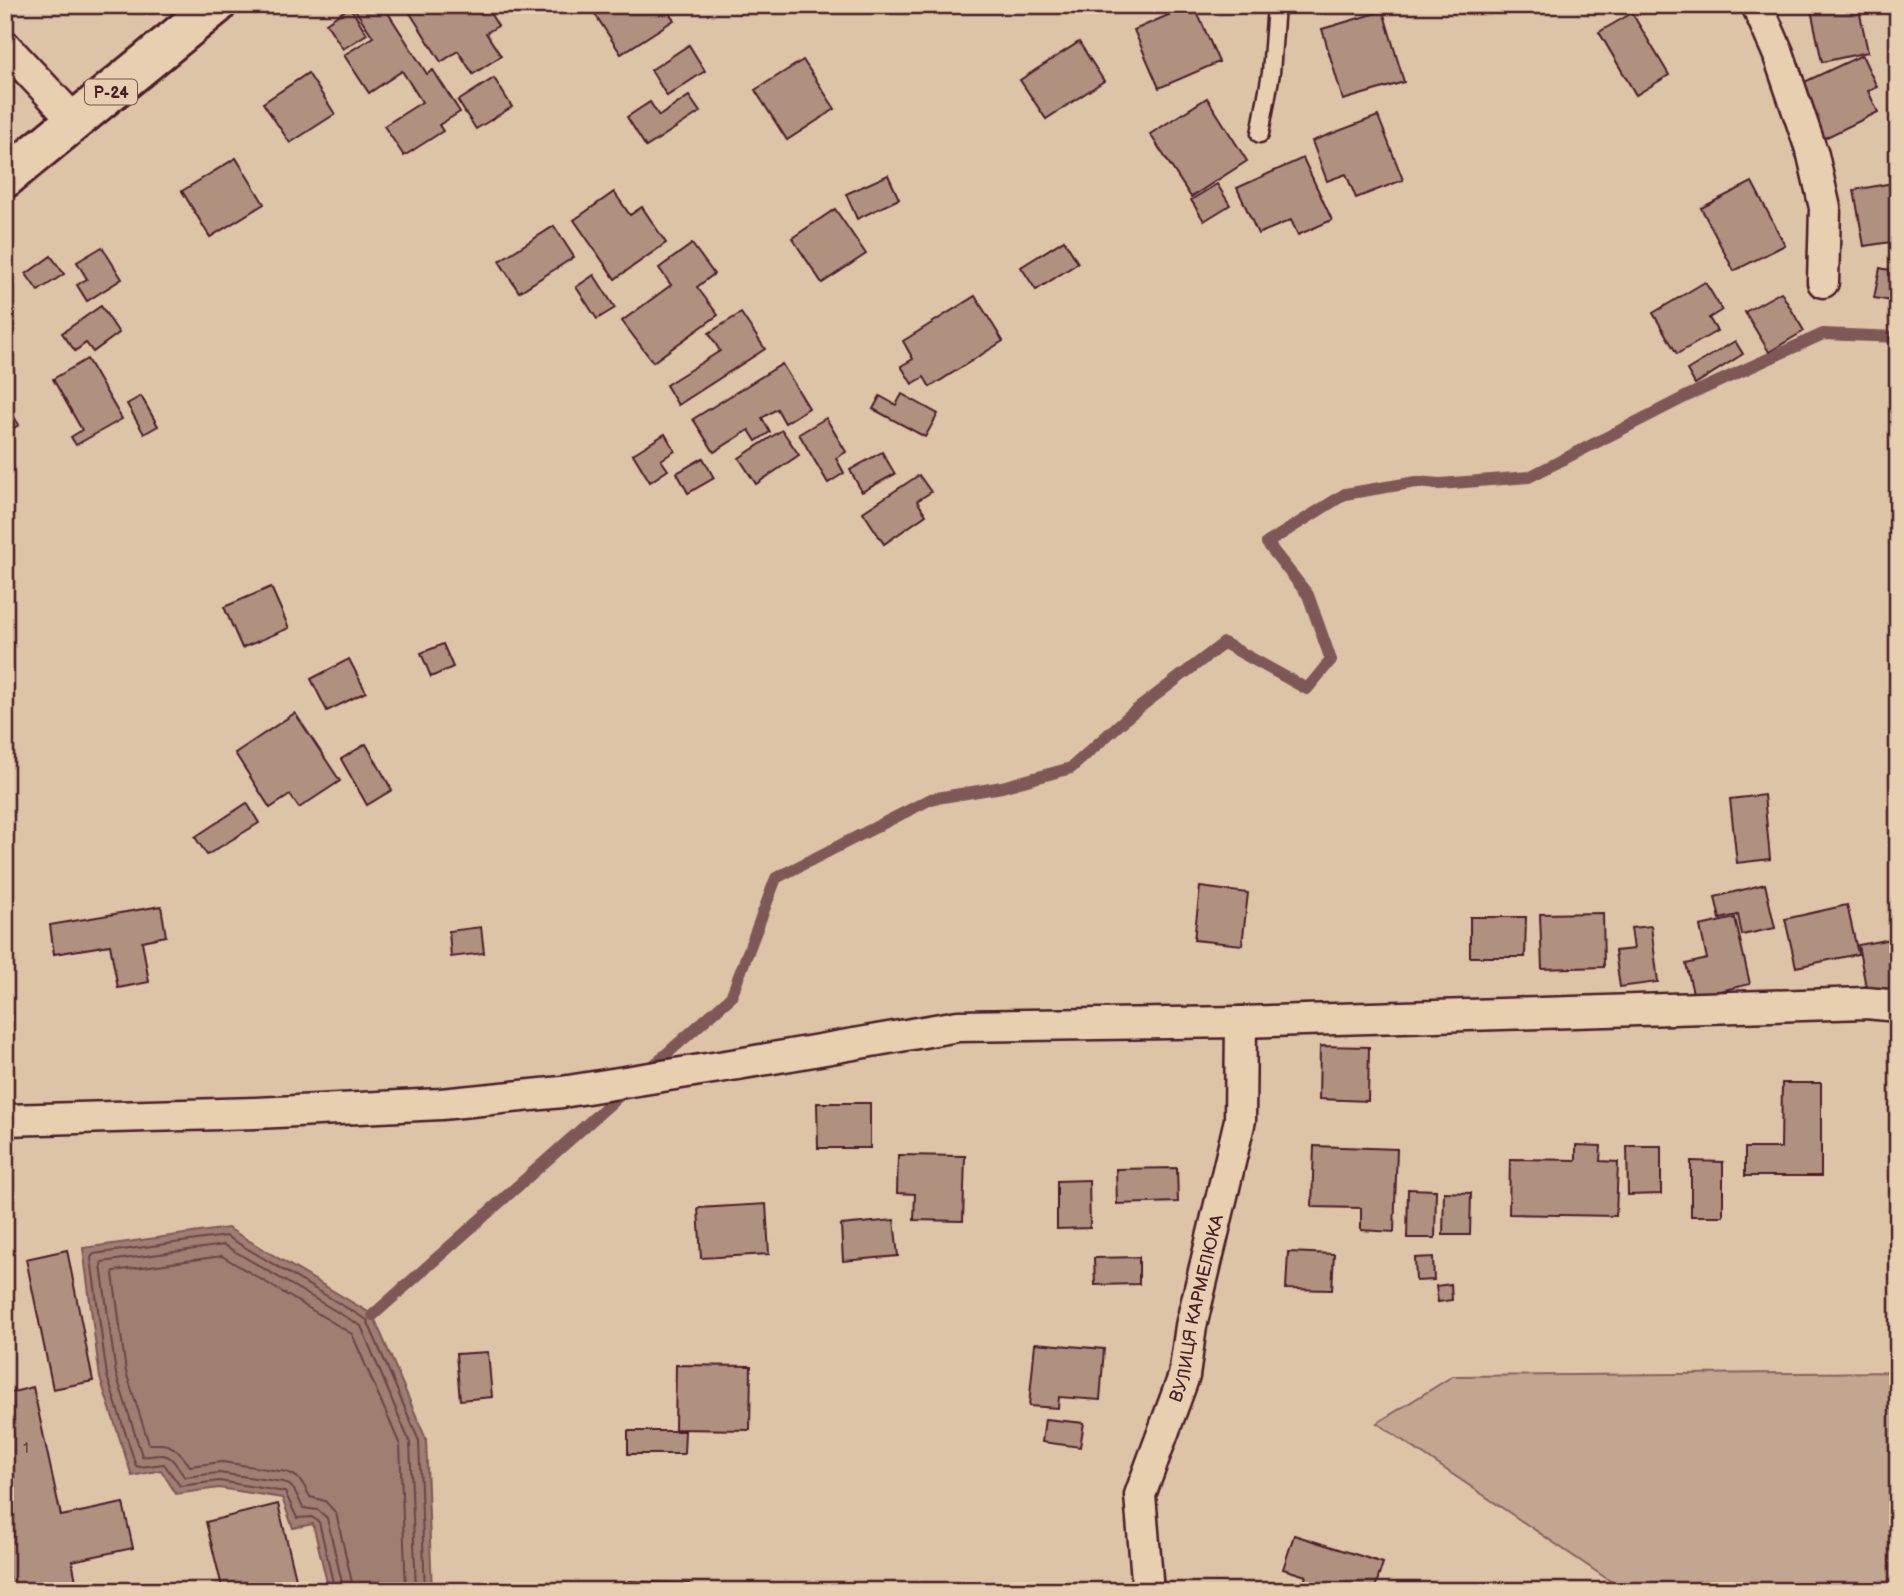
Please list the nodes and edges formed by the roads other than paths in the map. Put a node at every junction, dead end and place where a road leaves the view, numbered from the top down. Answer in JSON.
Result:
{"nodes":[{"id":1,"x":216,"y":5,"type":"edge"},
{"id":2,"x":1276,"y":5,"type":"edge"},
{"id":3,"x":1757,"y":5,"type":"edge"},
{"id":4,"x":5,"y":46,"type":"edge"},
{"id":5,"x":76,"y":122,"type":"junction"},
{"id":6,"x":1260,"y":134,"type":"dead end"},
{"id":7,"x":5,"y":178,"type":"edge"},
{"id":8,"x":1823,"y":282,"type":"dead end"},
{"id":9,"x":1898,"y":1006,"type":"edge"},
{"id":10,"x":1241,"y":1022,"type":"junction"},
{"id":11,"x":5,"y":1119,"type":"edge"},
{"id":12,"x":1148,"y":1591,"type":"edge"}],
"edges":[{"from":1,"to":5,"type":"main road","number":"Р-24"},
{"from":2,"to":6,"type":"lane"},
{"from":3,"to":8,"type":"street"},
{"from":4,"to":5,"type":"street"},
{"from":5,"to":7,"type":"main road","number":"Р-24"},
{"from":9,"to":10,"type":"street"},
{"from":10,"to":11,"type":"street"},
{"from":10,"to":12,"type":"street","name":"ВУЛИЦЯ КАРМЕЛЮКА"}]}
